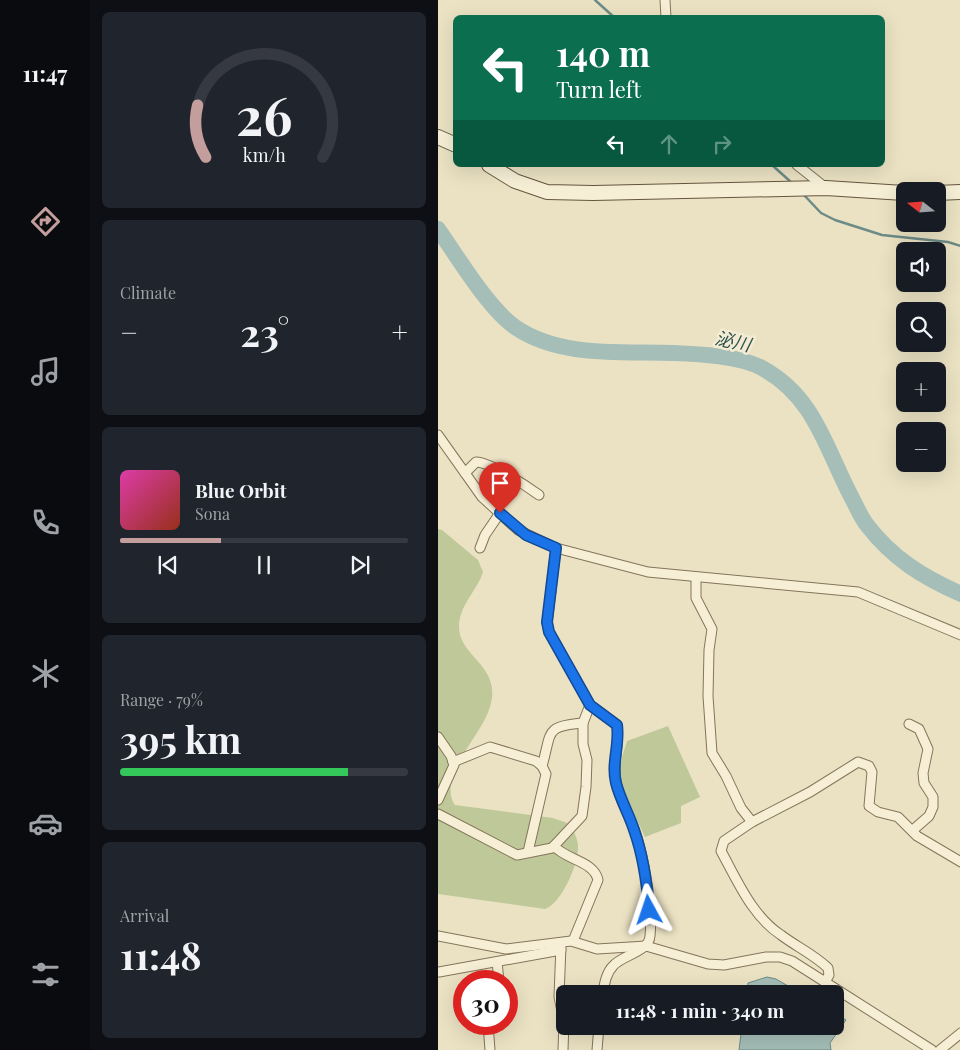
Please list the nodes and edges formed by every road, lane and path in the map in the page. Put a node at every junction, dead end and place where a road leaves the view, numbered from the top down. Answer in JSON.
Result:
{"nodes":[{"id":1,"x":665,"y":0,"type":"edge"},
{"id":2,"x":666,"y":15,"type":"edge"},
{"id":3,"x":438,"y":137,"type":"edge"},
{"id":4,"x":453,"y":144,"type":"edge"},
{"id":5,"x":492,"y":167,"type":"edge"},
{"id":6,"x":800,"y":167,"type":"edge"},
{"id":7,"x":826,"y":188,"type":"junction"},
{"id":8,"x":896,"y":192,"type":"edge"},
{"id":9,"x":960,"y":192,"type":"edge"},
{"id":10,"x":946,"y":193,"type":"edge"},
{"id":11,"x":438,"y":436,"type":"edge"},
{"id":12,"x":466,"y":474,"type":"junction"},
{"id":13,"x":539,"y":495,"type":"dead end"},
{"id":14,"x":500,"y":513,"type":"junction"},
{"id":15,"x":480,"y":548,"type":"dead end"},
{"id":16,"x":556,"y":548,"type":"junction"},
{"id":17,"x":696,"y":577,"type":"junction"},
{"id":18,"x":960,"y":635,"type":"edge"},
{"id":19,"x":590,"y":705,"type":"junction"},
{"id":20,"x":583,"y":723,"type":"junction"},
{"id":21,"x":909,"y":724,"type":"dead end"},
{"id":22,"x":438,"y":737,"type":"edge"},
{"id":23,"x":452,"y":762,"type":"junction"},
{"id":24,"x":542,"y":766,"type":"junction"},
{"id":25,"x":438,"y":800,"type":"edge"},
{"id":26,"x":438,"y":814,"type":"edge"},
{"id":27,"x":752,"y":822,"type":"junction"},
{"id":28,"x":913,"y":830,"type":"junction"},
{"id":29,"x":554,"y":846,"type":"junction"},
{"id":30,"x":528,"y":852,"type":"junction"},
{"id":31,"x":960,"y":862,"type":"edge"},
{"id":32,"x":438,"y":936,"type":"edge"},
{"id":33,"x":573,"y":941,"type":"junction"},
{"id":34,"x":561,"y":946,"type":"junction"},
{"id":35,"x":646,"y":946,"type":"junction"},
{"id":36,"x":497,"y":962,"type":"junction"},
{"id":37,"x":498,"y":970,"type":"edge"},
{"id":38,"x":439,"y":972,"type":"dead end"},
{"id":39,"x":825,"y":982,"type":"junction"},
{"id":40,"x":605,"y":985,"type":"edge"},
{"id":41,"x":960,"y":1033,"type":"edge"},
{"id":42,"x":489,"y":1035,"type":"edge"},
{"id":43,"x":598,"y":1035,"type":"edge"},
{"id":44,"x":490,"y":1050,"type":"edge"},
{"id":45,"x":563,"y":1050,"type":"edge"},
{"id":46,"x":597,"y":1050,"type":"edge"},
{"id":47,"x":932,"y":1050,"type":"edge"},
{"id":48,"x":940,"y":1050,"type":"edge"}],
"edges":[{"from":1,"to":2,"type":"street"},
{"from":3,"to":4,"type":"main road"},
{"from":5,"to":7,"type":"main road"},
{"from":6,"to":7,"type":"street"},
{"from":7,"to":8,"type":"main road"},
{"from":9,"to":10,"type":"main road"},
{"from":11,"to":12,"type":"street"},
{"from":12,"to":13,"type":"street"},
{"from":12,"to":14,"type":"street"},
{"from":14,"to":15,"type":"street"},
{"from":14,"to":16,"type":"street"},
{"from":16,"to":17,"type":"street"},
{"from":16,"to":19,"type":"street"},
{"from":17,"to":18,"type":"street"},
{"from":17,"to":27,"type":"street"},
{"from":19,"to":20,"type":"street"},
{"from":19,"to":35,"type":"street"},
{"from":20,"to":24,"type":"street"},
{"from":20,"to":29,"type":"street"},
{"from":21,"to":28,"type":"street"},
{"from":22,"to":23,"type":"street"},
{"from":23,"to":24,"type":"street"},
{"from":23,"to":25,"type":"street"},
{"from":24,"to":30,"type":"street"},
{"from":26,"to":30,"type":"street"},
{"from":27,"to":28,"type":"street"},
{"from":27,"to":39,"type":"street"},
{"from":28,"to":31,"type":"street"},
{"from":29,"to":30,"type":"street"},
{"from":29,"to":33,"type":"street"},
{"from":32,"to":34,"type":"street"},
{"from":33,"to":34,"type":"street"},
{"from":33,"to":35,"type":"street"},
{"from":34,"to":36,"type":"street"},
{"from":34,"to":45,"type":"street"},
{"from":35,"to":39,"type":"street"},
{"from":35,"to":40,"type":"street"},
{"from":36,"to":37,"type":"street"},
{"from":36,"to":38,"type":"street"},
{"from":39,"to":47,"type":"street"},
{"from":41,"to":48,"type":"street"},
{"from":42,"to":44,"type":"street"},
{"from":43,"to":46,"type":"street"}]}
